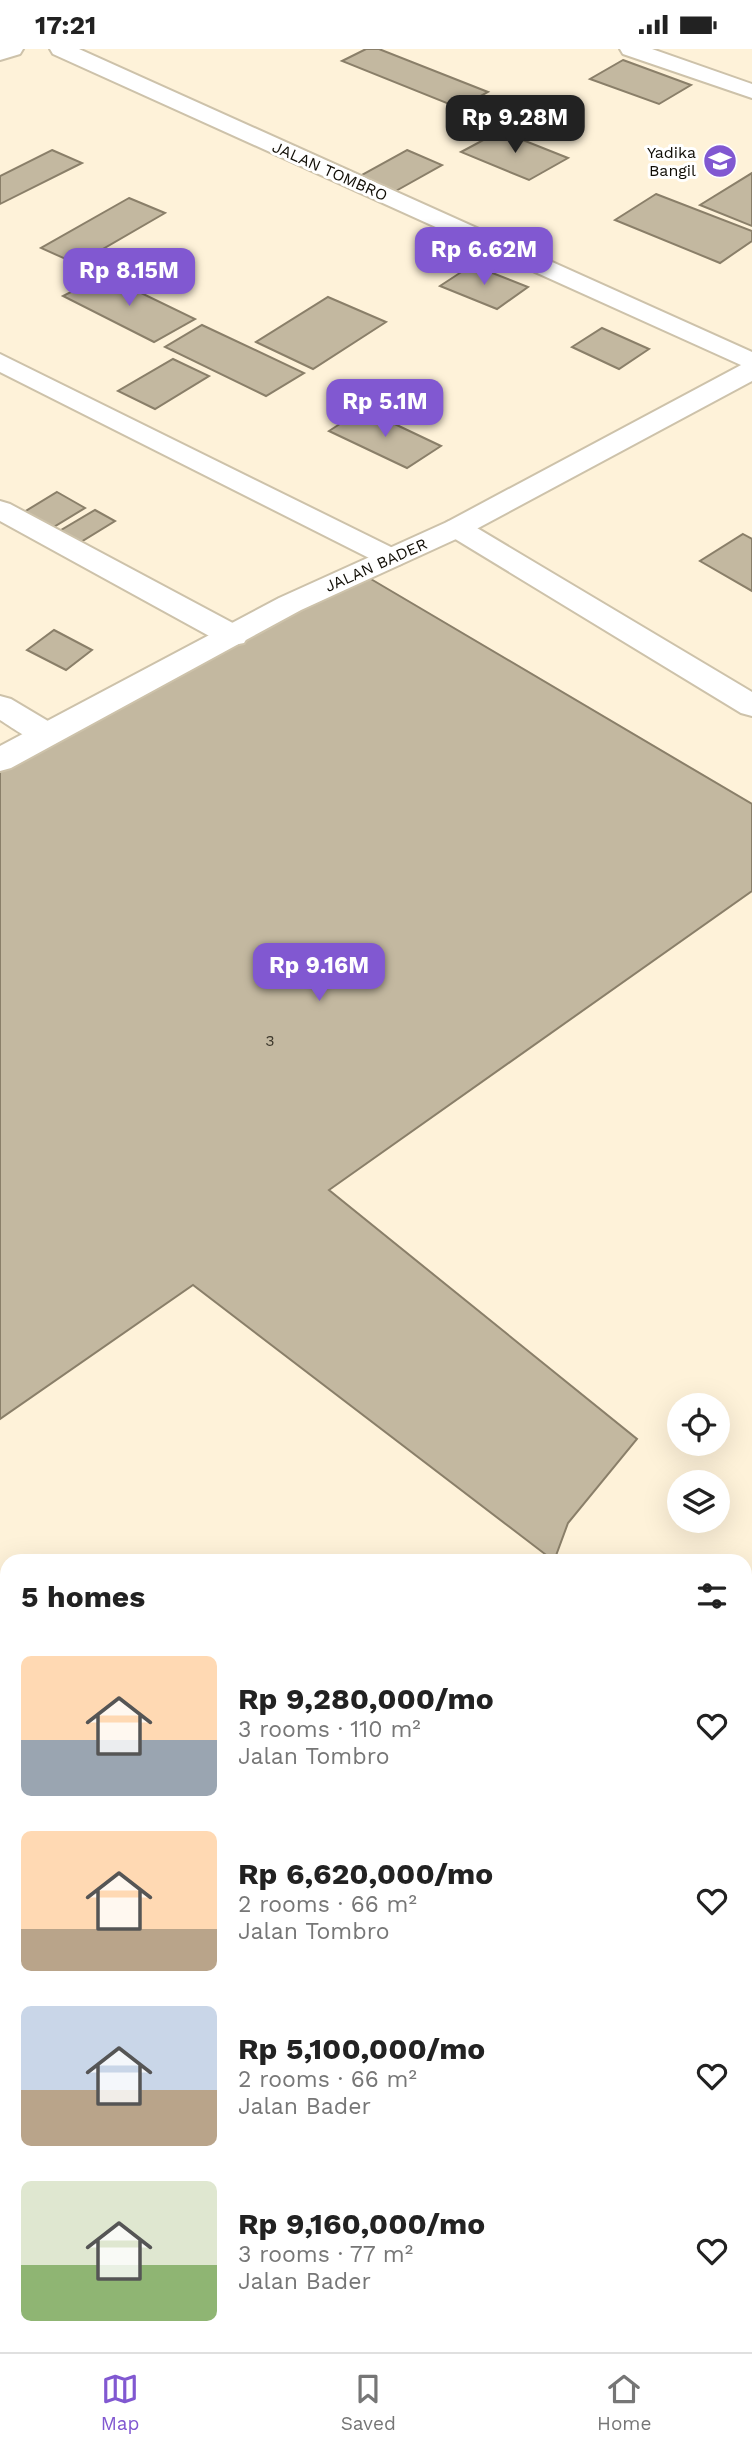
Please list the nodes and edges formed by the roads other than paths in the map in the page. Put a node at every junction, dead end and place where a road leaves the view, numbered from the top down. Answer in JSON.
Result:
{"nodes":[{"id":1,"x":12,"y":49,"type":"edge"},
{"id":2,"x":61,"y":49,"type":"edge"},
{"id":3,"x":631,"y":49,"type":"edge"},
{"id":4,"x":0,"y":54,"type":"edge"},
{"id":5,"x":752,"y":91,"type":"edge"},
{"id":6,"x":0,"y":362,"type":"edge"},
{"id":7,"x":752,"y":362,"type":"edge"},
{"id":8,"x":752,"y":370,"type":"edge"},
{"id":9,"x":0,"y":510,"type":"edge"},
{"id":10,"x":457,"y":529,"type":"junction"},
{"id":11,"x":391,"y":558,"type":"junction"},
{"id":12,"x":233,"y":636,"type":"junction"},
{"id":13,"x":0,"y":705,"type":"edge"},
{"id":14,"x":752,"y":706,"type":"edge"},
{"id":15,"x":47,"y":734,"type":"junction"},
{"id":16,"x":0,"y":760,"type":"edge"}],
"edges":[{"from":1,"to":4,"type":"street"},
{"from":2,"to":7,"type":"street","name":"JALAN TOMBRO"},
{"from":3,"to":5,"type":"street"},
{"from":6,"to":11,"type":"street"},
{"from":8,"to":10,"type":"street","name":"JALAN BADER"},
{"from":9,"to":12,"type":"street"},
{"from":10,"to":11,"type":"street","name":"JALAN BADER"},
{"from":10,"to":14,"type":"street"},
{"from":11,"to":12,"type":"street","name":"JALAN BADER"},
{"from":12,"to":15,"type":"street","name":"JALAN BADER"},
{"from":13,"to":15,"type":"street"},
{"from":15,"to":16,"type":"street","name":"JALAN BADER"}]}
